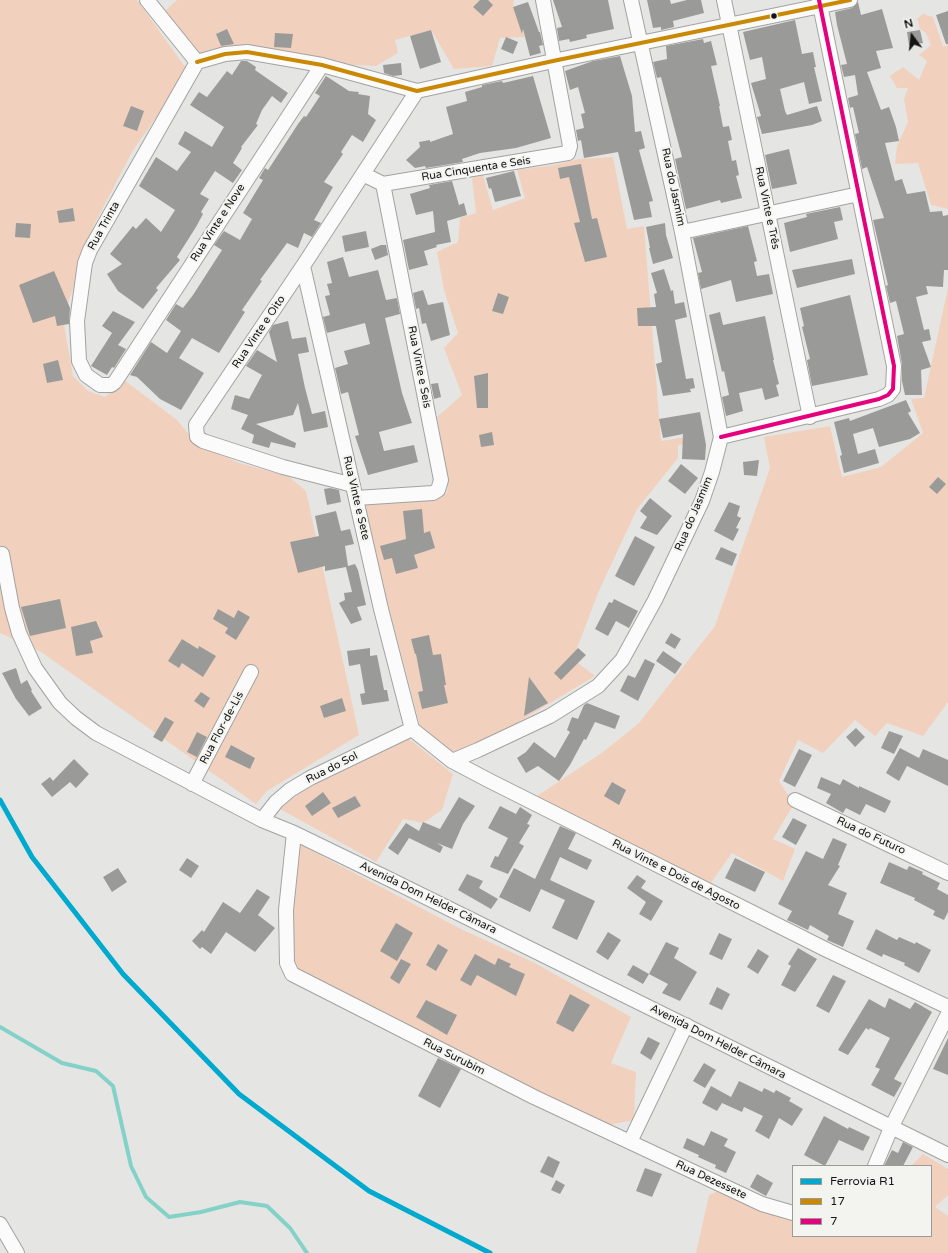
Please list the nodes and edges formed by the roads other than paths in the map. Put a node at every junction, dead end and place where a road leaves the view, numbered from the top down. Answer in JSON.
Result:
{"nodes":[{"id":1,"x":147,"y":0,"type":"edge"},
{"id":2,"x":543,"y":0,"type":"edge"},
{"id":3,"x":631,"y":0,"type":"edge"},
{"id":4,"x":724,"y":0,"type":"edge"},
{"id":5,"x":850,"y":0,"type":"edge"},
{"id":6,"x":820,"y":3,"type":"edge"},
{"id":7,"x":729,"y":26,"type":"junction"},
{"id":8,"x":641,"y":44,"type":"junction"},
{"id":9,"x":553,"y":61,"type":"junction"},
{"id":10,"x":197,"y":62,"type":"junction"},
{"id":11,"x":322,"y":65,"type":"junction"},
{"id":12,"x":417,"y":91,"type":"junction"},
{"id":13,"x":364,"y":174,"type":"junction"},
{"id":14,"x":384,"y":184,"type":"junction"},
{"id":15,"x":859,"y":194,"type":"junction"},
{"id":16,"x":768,"y":213,"type":"junction"},
{"id":17,"x":682,"y":232,"type":"junction"},
{"id":18,"x":303,"y":266,"type":"junction"},
{"id":19,"x":115,"y":382,"type":"joint"},
{"id":20,"x":810,"y":416,"type":"junction"},
{"id":21,"x":721,"y":437,"type":"junction"},
{"id":22,"x":354,"y":492,"type":"junction"},
{"id":23,"x":2,"y":554,"type":"dead end"},
{"id":24,"x":251,"y":672,"type":"dead end"},
{"id":25,"x":412,"y":729,"type":"junction"},
{"id":26,"x":452,"y":761,"type":"junction"},
{"id":27,"x":192,"y":784,"type":"junction"},
{"id":28,"x":795,"y":800,"type":"dead end"},
{"id":29,"x":262,"y":820,"type":"junction"},
{"id":30,"x":294,"y":833,"type":"junction"},
{"id":31,"x":948,"y":873,"type":"edge"},
{"id":32,"x":948,"y":1007,"type":"edge"},
{"id":33,"x":948,"y":1014,"type":"edge"},
{"id":34,"x":686,"y":1025,"type":"junction"},
{"id":35,"x":891,"y":1128,"type":"junction"},
{"id":36,"x":630,"y":1142,"type":"junction"},
{"id":37,"x":948,"y":1155,"type":"edge"},
{"id":38,"x":875,"y":1165,"type":"edge"},
{"id":39,"x":792,"y":1213,"type":"edge"},
{"id":40,"x":0,"y":1224,"type":"edge"},
{"id":41,"x":17,"y":1253,"type":"edge"}],
"edges":[{"from":1,"to":10,"type":"street"},
{"from":2,"to":9,"type":"street"},
{"from":3,"to":8,"type":"street","name":"Rua do Jasmim"},
{"from":4,"to":7,"type":"street","name":"Rua Vinte e Três"},
{"from":5,"to":6,"type":"street"},
{"from":6,"to":7,"type":"street"},
{"from":6,"to":15,"type":"street"},
{"from":7,"to":8,"type":"street"},
{"from":7,"to":16,"type":"street","name":"Rua Vinte e Três"},
{"from":8,"to":9,"type":"street"},
{"from":8,"to":17,"type":"street","name":"Rua do Jasmim"},
{"from":9,"to":12,"type":"street"},
{"from":9,"to":14,"type":"street","name":"Rua Cinquenta e Seis"},
{"from":10,"to":11,"type":"street"},
{"from":10,"to":19,"type":"street","name":"Rua Trinta"},
{"from":11,"to":12,"type":"street"},
{"from":11,"to":19,"type":"street","name":"Rua Vinte e Nove"},
{"from":12,"to":13,"type":"street","name":"Rua Vinte e Oito"},
{"from":13,"to":14,"type":"street"},
{"from":13,"to":18,"type":"street","name":"Rua Vinte e Oito"},
{"from":14,"to":22,"type":"street","name":"Rua Vinte e Seis"},
{"from":15,"to":16,"type":"street"},
{"from":15,"to":20,"type":"street"},
{"from":16,"to":17,"type":"street"},
{"from":16,"to":20,"type":"street","name":"Rua Vinte e Três"},
{"from":17,"to":21,"type":"street","name":"Rua do Jasmim"},
{"from":18,"to":22,"type":"street","name":"Rua Vinte e Sete"},
{"from":18,"to":22,"type":"street","name":"Rua Vinte e Oito"},
{"from":20,"to":21,"type":"street"},
{"from":21,"to":26,"type":"street","name":"Rua do Jasmim"},
{"from":22,"to":25,"type":"street","name":"Rua Vinte e Sete"},
{"from":23,"to":27,"type":"street","name":"Avenida Dom Helder Câmara"},
{"from":24,"to":27,"type":"street","name":"Rua Flor-de-Lis"},
{"from":25,"to":26,"type":"street","name":"Rua Vinte e Dois de Agosto"},
{"from":25,"to":29,"type":"street","name":"Rua do Sol"},
{"from":26,"to":32,"type":"street","name":"Rua Vinte e Dois de Agosto"},
{"from":27,"to":29,"type":"street","name":"Avenida Dom Helder Câmara"},
{"from":28,"to":31,"type":"street","name":"Rua do Futuro"},
{"from":29,"to":30,"type":"street","name":"Avenida Dom Helder Câmara"},
{"from":30,"to":34,"type":"street","name":"Avenida Dom Helder Câmara"},
{"from":30,"to":36,"type":"street","name":"Rua Surubim"},
{"from":33,"to":35,"type":"street"},
{"from":34,"to":35,"type":"street","name":"Avenida Dom Helder Câmara"},
{"from":34,"to":36,"type":"street"},
{"from":35,"to":37,"type":"street","name":"Avenida Dom Helder Câmara"},
{"from":35,"to":38,"type":"street"},
{"from":36,"to":39,"type":"street","name":"Rua Dezessete"},
{"from":40,"to":41,"type":"street"}]}
